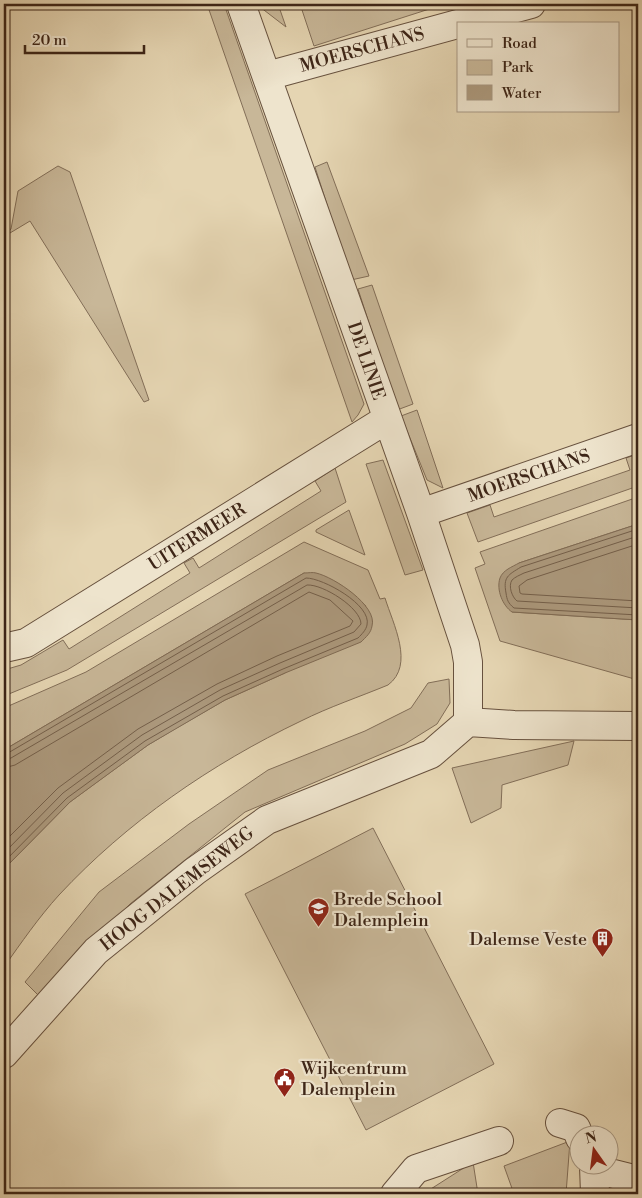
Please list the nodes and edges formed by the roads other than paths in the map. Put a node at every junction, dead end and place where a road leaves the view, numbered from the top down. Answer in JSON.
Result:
{"nodes":[{"id":1,"x":242,"y":4,"type":"edge"},
{"id":2,"x":531,"y":4,"type":"edge"},
{"id":3,"x":465,"y":22,"type":"edge"},
{"id":4,"x":457,"y":24,"type":"edge"},
{"id":5,"x":267,"y":76,"type":"junction"},
{"id":6,"x":387,"y":419,"type":"junction"},
{"id":7,"x":638,"y":438,"type":"edge"},
{"id":8,"x":421,"y":513,"type":"junction"},
{"id":9,"x":4,"y":648,"type":"edge"},
{"id":10,"x":468,"y":722,"type":"junction"},
{"id":11,"x":638,"y":726,"type":"edge"},
{"id":12,"x":4,"y":1054,"type":"edge"},
{"id":13,"x":499,"y":1141,"type":"dead end"},
{"id":14,"x":594,"y":1176,"type":"edge"},
{"id":15,"x":638,"y":1180,"type":"edge"},
{"id":16,"x":395,"y":1194,"type":"edge"}],
"edges":[{"from":1,"to":5,"type":"street","name":"DE LINIE"},
{"from":2,"to":3,"type":"street","name":"MOERSCHANS"},
{"from":4,"to":5,"type":"street","name":"MOERSCHANS"},
{"from":5,"to":6,"type":"street","name":"DE LINIE"},
{"from":6,"to":8,"type":"street","name":"DE LINIE"},
{"from":6,"to":9,"type":"street","name":"UITERMEER"},
{"from":7,"to":8,"type":"street","name":"MOERSCHANS"},
{"from":8,"to":10,"type":"street","name":"DE LINIE"},
{"from":10,"to":11,"type":"street"},
{"from":10,"to":12,"type":"street","name":"HOOG DALEMSEWEG"},
{"from":13,"to":16,"type":"street"},
{"from":14,"to":15,"type":"street"}]}
